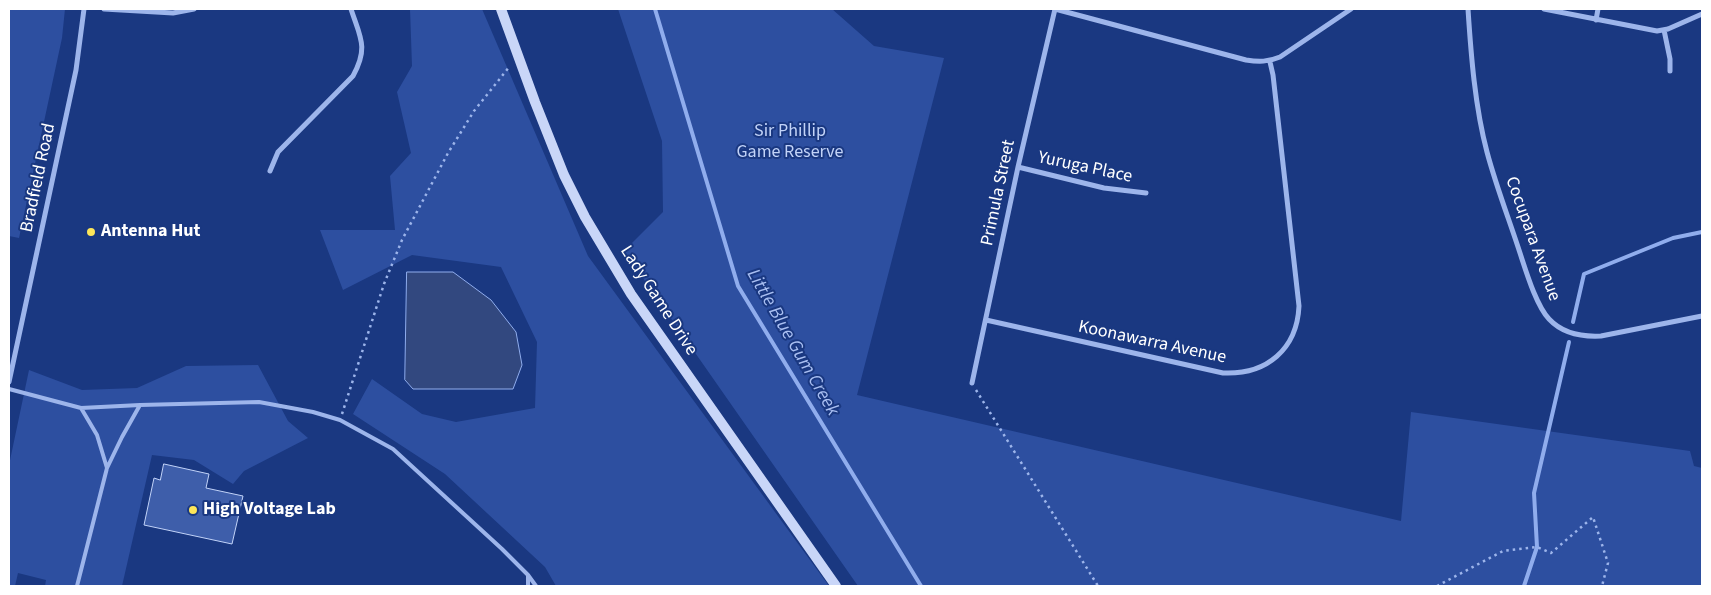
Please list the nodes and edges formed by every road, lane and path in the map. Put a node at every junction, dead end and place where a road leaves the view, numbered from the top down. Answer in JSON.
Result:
{"nodes":[{"id":1,"x":84,"y":9,"type":"edge"},
{"id":2,"x":104,"y":9,"type":"edge"},
{"id":3,"x":194,"y":9,"type":"edge"},
{"id":4,"x":351,"y":9,"type":"edge"},
{"id":5,"x":501,"y":9,"type":"edge"},
{"id":6,"x":1055,"y":9,"type":"edge"},
{"id":7,"x":1351,"y":9,"type":"edge"},
{"id":8,"x":1468,"y":9,"type":"edge"},
{"id":9,"x":1544,"y":9,"type":"edge"},
{"id":10,"x":1598,"y":9,"type":"edge"},
{"id":11,"x":1702,"y":14,"type":"edge"},
{"id":12,"x":1596,"y":20,"type":"junction"},
{"id":13,"x":1664,"y":30,"type":"junction"},
{"id":14,"x":519,"y":56,"type":"junction"},
{"id":15,"x":1270,"y":62,"type":"junction"},
{"id":16,"x":1670,"y":71,"type":"dead end"},
{"id":17,"x":1018,"y":168,"type":"junction"},
{"id":18,"x":270,"y":171,"type":"dead end"},
{"id":19,"x":1146,"y":194,"type":"dead end"},
{"id":20,"x":1702,"y":316,"type":"edge"},
{"id":21,"x":986,"y":320,"type":"junction"},
{"id":22,"x":9,"y":382,"type":"edge"},
{"id":23,"x":972,"y":383,"type":"joint"},
{"id":24,"x":9,"y":388,"type":"edge"},
{"id":25,"x":140,"y":406,"type":"junction"},
{"id":26,"x":81,"y":408,"type":"junction"},
{"id":27,"x":340,"y":420,"type":"junction"},
{"id":28,"x":107,"y":468,"type":"junction"},
{"id":29,"x":528,"y":575,"type":"junction"},
{"id":30,"x":77,"y":586,"type":"edge"},
{"id":31,"x":528,"y":586,"type":"edge"},
{"id":32,"x":536,"y":586,"type":"edge"},
{"id":33,"x":836,"y":586,"type":"edge"},
{"id":34,"x":1098,"y":586,"type":"edge"},
{"id":35,"x":1437,"y":586,"type":"edge"},
{"id":36,"x":1602,"y":586,"type":"edge"}],
"edges":[{"from":1,"to":22,"type":"street","name":"Bradfield Road"},
{"from":2,"to":3,"type":"street"},
{"from":4,"to":18,"type":"street"},
{"from":5,"to":14,"type":"main road","name":"Lady Game Drive"},
{"from":6,"to":15,"type":"street"},
{"from":6,"to":17,"type":"street","name":"Primula Street"},
{"from":7,"to":15,"type":"street"},
{"from":8,"to":20,"type":"street","name":"Cocupara Avenue"},
{"from":9,"to":12,"type":"street"},
{"from":10,"to":12,"type":"street"},
{"from":11,"to":13,"type":"street"},
{"from":12,"to":13,"type":"street"},
{"from":13,"to":16,"type":"street"},
{"from":14,"to":27,"type":"path"},
{"from":14,"to":33,"type":"main road","name":"Lady Game Drive"},
{"from":15,"to":21,"type":"street","name":"Koonawarra Avenue"},
{"from":17,"to":19,"type":"street","name":"Yuruga Place"},
{"from":17,"to":21,"type":"street","name":"Primula Street"},
{"from":21,"to":23,"type":"street","name":"Primula Street"},
{"from":23,"to":34,"type":"path"},
{"from":24,"to":26,"type":"lane"},
{"from":25,"to":26,"type":"lane"},
{"from":25,"to":27,"type":"lane"},
{"from":25,"to":28,"type":"lane"},
{"from":26,"to":28,"type":"lane"},
{"from":27,"to":29,"type":"lane"},
{"from":28,"to":30,"type":"lane"},
{"from":29,"to":31,"type":"lane"},
{"from":29,"to":32,"type":"lane"},
{"from":35,"to":36,"type":"path"}]}
